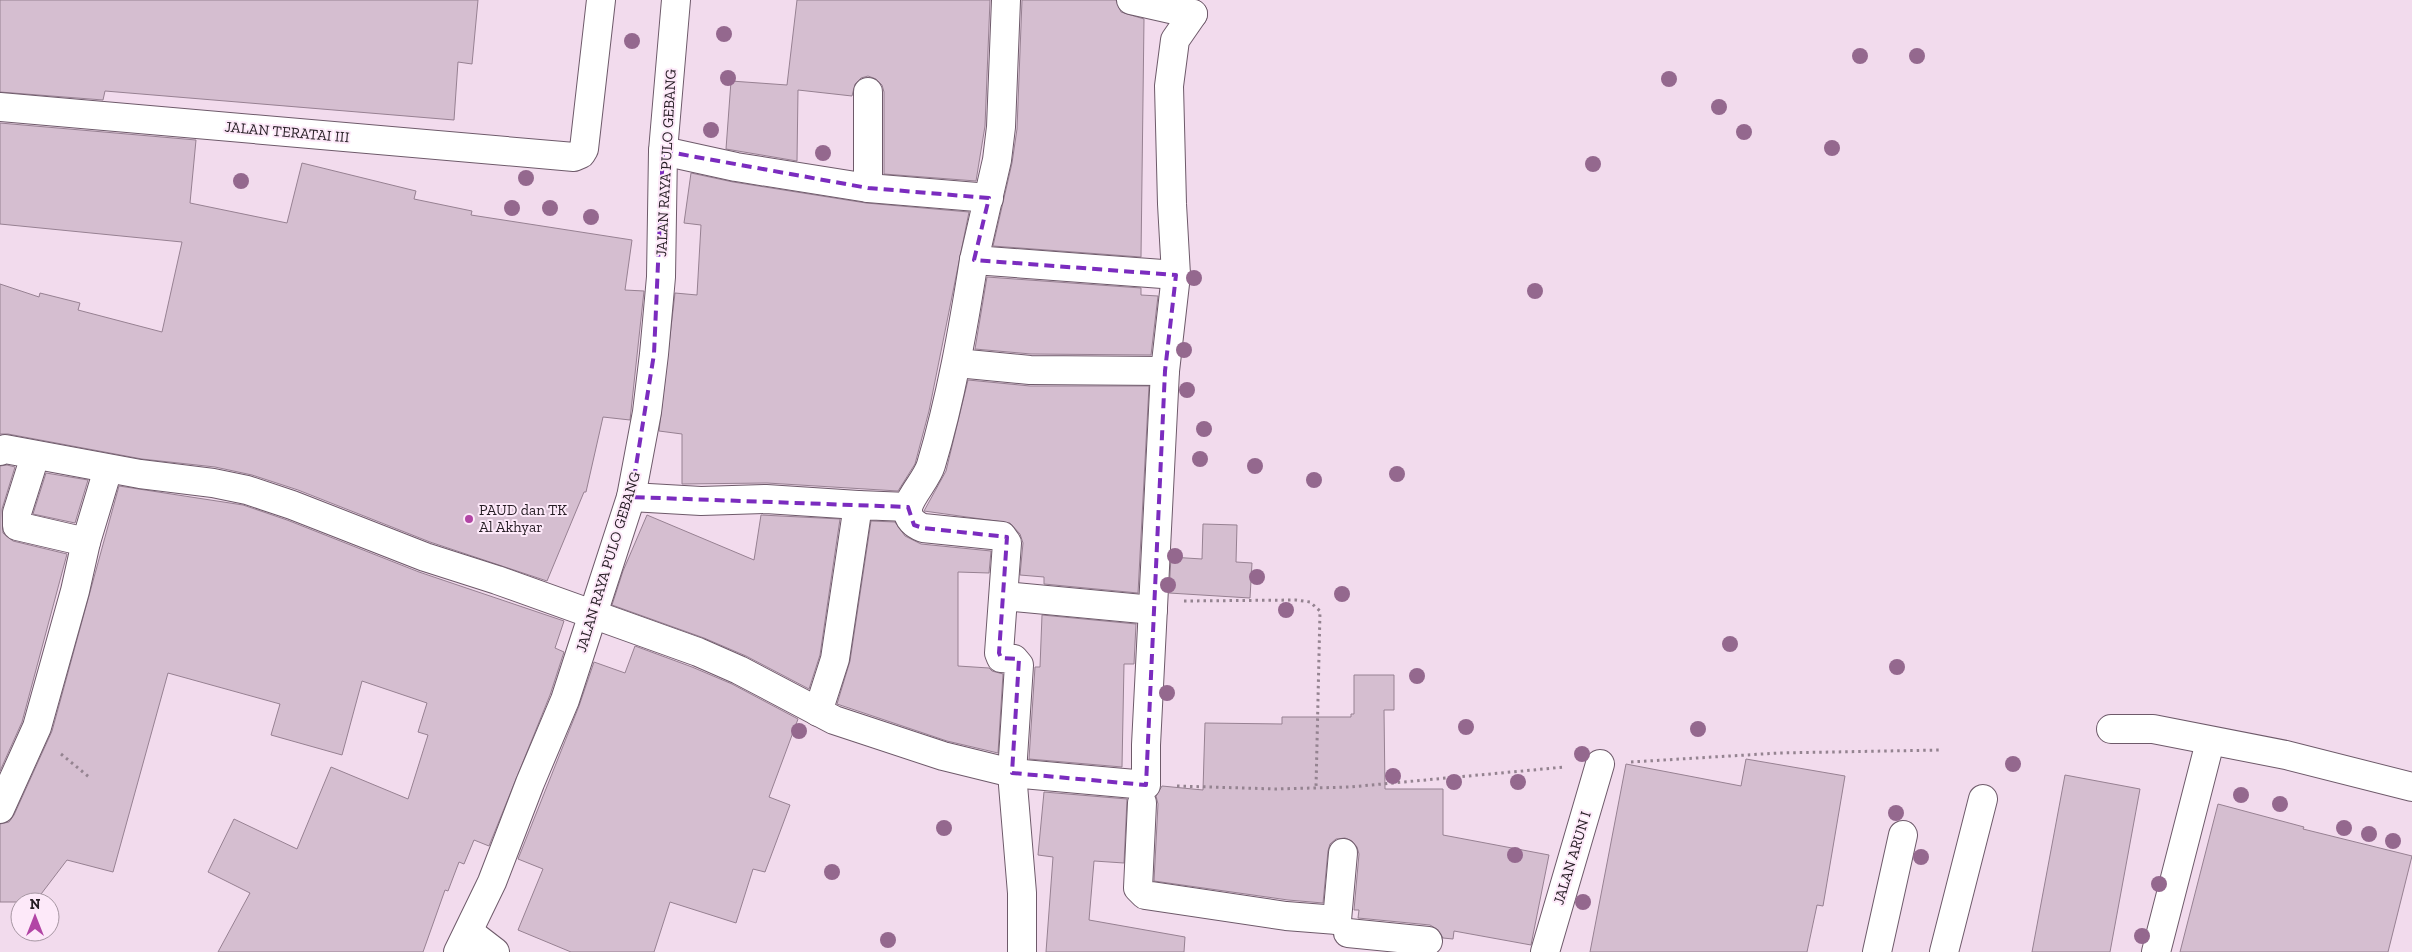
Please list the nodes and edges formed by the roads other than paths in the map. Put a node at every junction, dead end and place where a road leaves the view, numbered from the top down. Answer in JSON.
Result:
{"nodes":[{"id":1,"x":601,"y":0,"type":"edge"},
{"id":2,"x":676,"y":0,"type":"edge"},
{"id":3,"x":1006,"y":0,"type":"edge"},
{"id":4,"x":1131,"y":0,"type":"edge"},
{"id":5,"x":1193,"y":7,"type":"edge"},
{"id":6,"x":868,"y":92,"type":"dead end"},
{"id":7,"x":0,"y":107,"type":"edge"},
{"id":8,"x":663,"y":151,"type":"junction"},
{"id":9,"x":868,"y":188,"type":"junction"},
{"id":10,"x":989,"y":198,"type":"junction"},
{"id":11,"x":974,"y":260,"type":"junction"},
{"id":12,"x":1176,"y":275,"type":"junction"},
{"id":13,"x":957,"y":363,"type":"junction"},
{"id":14,"x":1165,"y":371,"type":"junction"},
{"id":15,"x":0,"y":451,"type":"edge"},
{"id":16,"x":35,"y":456,"type":"junction"},
{"id":17,"x":108,"y":468,"type":"junction"},
{"id":18,"x":631,"y":497,"type":"junction"},
{"id":19,"x":858,"y":505,"type":"junction"},
{"id":20,"x":908,"y":507,"type":"junction"},
{"id":21,"x":86,"y":542,"type":"junction"},
{"id":22,"x":1004,"y":596,"type":"junction"},
{"id":23,"x":1153,"y":606,"type":"junction"},
{"id":24,"x":593,"y":616,"type":"junction"},
{"id":25,"x":818,"y":712,"type":"junction"},
{"id":26,"x":2111,"y":729,"type":"dead end"},
{"id":27,"x":2210,"y":742,"type":"junction"},
{"id":28,"x":1600,"y":764,"type":"road end"},
{"id":29,"x":1012,"y":773,"type":"junction"},
{"id":30,"x":2412,"y":787,"type":"edge"},
{"id":31,"x":1144,"y":794,"type":"junction"},
{"id":32,"x":1983,"y":799,"type":"dead end"},
{"id":33,"x":0,"y":809,"type":"edge"},
{"id":34,"x":1902,"y":835,"type":"dead end"},
{"id":35,"x":1343,"y":853,"type":"dead end"},
{"id":36,"x":1343,"y":935,"type":"edge"},
{"id":37,"x":1428,"y":941,"type":"dead end"},
{"id":38,"x":463,"y":942,"type":"edge"},
{"id":39,"x":495,"y":952,"type":"edge"},
{"id":40,"x":1022,"y":952,"type":"edge"},
{"id":41,"x":1545,"y":952,"type":"edge"},
{"id":42,"x":1877,"y":952,"type":"edge"},
{"id":43,"x":1944,"y":952,"type":"edge"},
{"id":44,"x":2156,"y":952,"type":"edge"}],
"edges":[{"from":1,"to":7,"type":"street","name":"JALAN TERATAI III"},
{"from":2,"to":8,"type":"street","name":"JALAN RAYA PULO GEBANG"},
{"from":3,"to":10,"type":"street"},
{"from":4,"to":5,"type":"street"},
{"from":5,"to":12,"type":"street"},
{"from":6,"to":9,"type":"street"},
{"from":8,"to":9,"type":"street"},
{"from":8,"to":18,"type":"street","name":"JALAN RAYA PULO GEBANG"},
{"from":9,"to":10,"type":"street"},
{"from":10,"to":11,"type":"street"},
{"from":11,"to":12,"type":"street"},
{"from":11,"to":13,"type":"street"},
{"from":12,"to":14,"type":"street"},
{"from":13,"to":14,"type":"street"},
{"from":13,"to":20,"type":"street"},
{"from":14,"to":23,"type":"street"},
{"from":15,"to":16,"type":"street"},
{"from":16,"to":17,"type":"street"},
{"from":16,"to":21,"type":"street"},
{"from":17,"to":21,"type":"street"},
{"from":17,"to":24,"type":"street"},
{"from":18,"to":19,"type":"street"},
{"from":18,"to":24,"type":"street","name":"JALAN RAYA PULO GEBANG"},
{"from":19,"to":20,"type":"street"},
{"from":19,"to":25,"type":"street"},
{"from":20,"to":22,"type":"street"},
{"from":21,"to":33,"type":"street"},
{"from":22,"to":23,"type":"street"},
{"from":22,"to":29,"type":"street"},
{"from":23,"to":31,"type":"street"},
{"from":24,"to":25,"type":"street"},
{"from":24,"to":38,"type":"street","name":"JALAN RAYA PULO GEBANG"},
{"from":25,"to":29,"type":"street"},
{"from":26,"to":27,"type":"street"},
{"from":27,"to":30,"type":"street"},
{"from":27,"to":44,"type":"street"},
{"from":28,"to":41,"type":"street","name":"JALAN ARUN I"},
{"from":29,"to":31,"type":"street"},
{"from":29,"to":40,"type":"street"},
{"from":31,"to":36,"type":"street"},
{"from":32,"to":43,"type":"street"},
{"from":34,"to":42,"type":"street"},
{"from":35,"to":36,"type":"street"},
{"from":36,"to":37,"type":"street"},
{"from":38,"to":39,"type":"street"}]}
